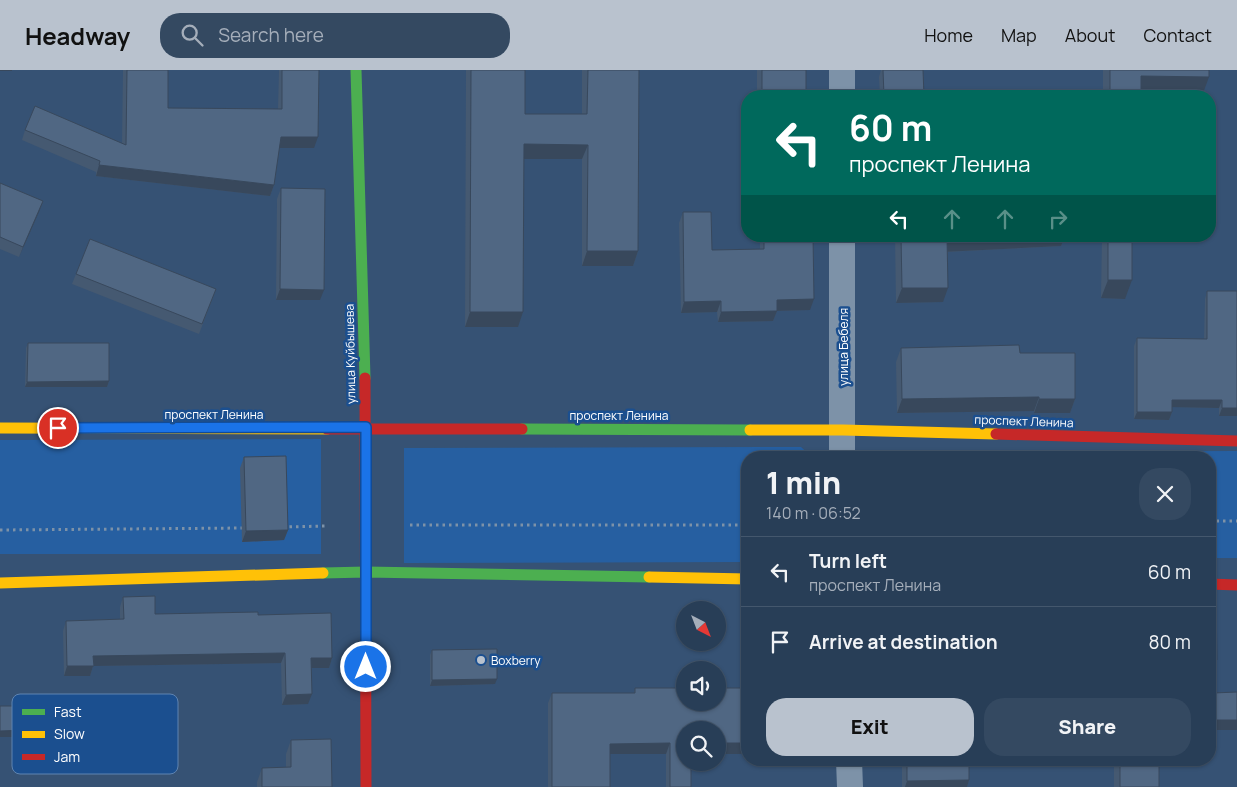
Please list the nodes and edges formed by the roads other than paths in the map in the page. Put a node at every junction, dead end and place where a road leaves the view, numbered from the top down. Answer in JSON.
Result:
{"nodes":[{"id":1,"x":356,"y":70,"type":"edge"},
{"id":2,"x":842,"y":70,"type":"edge"},
{"id":3,"x":842,"y":90,"type":"edge"},
{"id":4,"x":842,"y":242,"type":"edge"},
{"id":5,"x":366,"y":427,"type":"junction"},
{"id":6,"x":0,"y":428,"type":"edge"},
{"id":7,"x":843,"y":430,"type":"junction"},
{"id":8,"x":1237,"y":441,"type":"edge"},
{"id":9,"x":842,"y":451,"type":"edge"},
{"id":10,"x":366,"y":572,"type":"junction"},
{"id":11,"x":741,"y":579,"type":"edge"},
{"id":12,"x":0,"y":583,"type":"edge"},
{"id":13,"x":1216,"y":584,"type":"edge"},
{"id":14,"x":1237,"y":585,"type":"edge"},
{"id":15,"x":849,"y":766,"type":"edge"},
{"id":16,"x":366,"y":787,"type":"edge"},
{"id":17,"x":850,"y":787,"type":"edge"}],
"edges":[{"from":1,"to":5,"type":"street","name":"улица Куйбышева"},
{"from":2,"to":3,"type":"street"},
{"from":4,"to":7,"type":"street","name":"улица Бебеля"},
{"from":5,"to":6,"type":"street","name":"проспект Ленина"},
{"from":5,"to":7,"type":"street","name":"проспект Ленина"},
{"from":5,"to":10,"type":"street","name":"улица Куйбышева"},
{"from":7,"to":8,"type":"street","name":"проспект Ленина"},
{"from":7,"to":9,"type":"street","name":"улица Бебеля"},
{"from":10,"to":11,"type":"street"},
{"from":10,"to":12,"type":"street"},
{"from":10,"to":16,"type":"street","name":"улица Куйбышева"},
{"from":13,"to":14,"type":"street"},
{"from":15,"to":17,"type":"street"}]}
